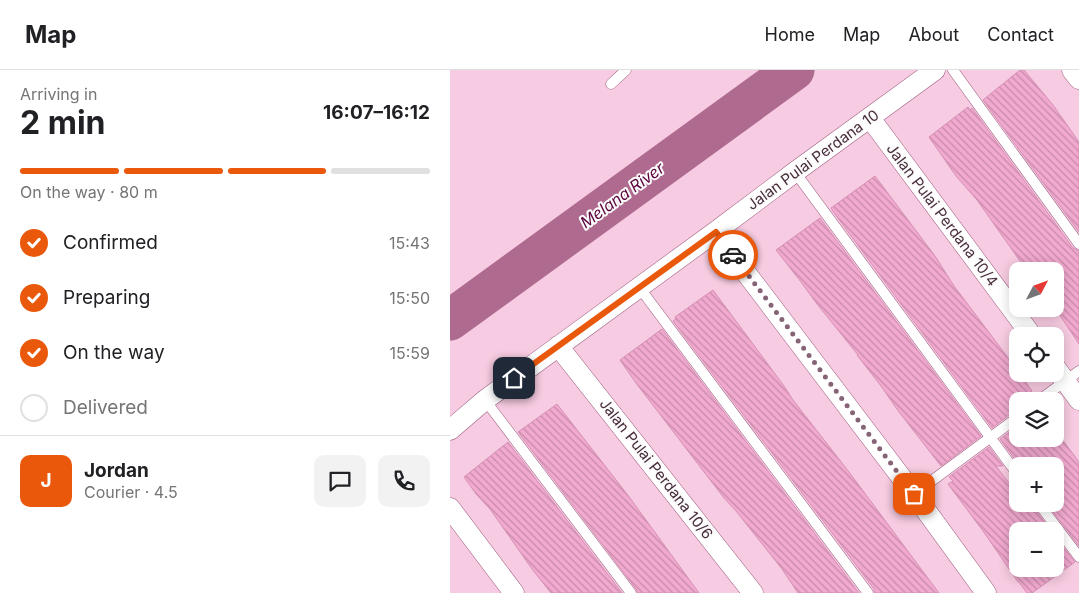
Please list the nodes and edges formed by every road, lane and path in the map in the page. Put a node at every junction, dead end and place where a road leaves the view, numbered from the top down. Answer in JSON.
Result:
{"nodes":[{"id":1,"x":626,"y":70,"type":"edge"},
{"id":2,"x":935,"y":70,"type":"edge"},
{"id":3,"x":953,"y":70,"type":"edge"},
{"id":4,"x":1072,"y":70,"type":"edge"},
{"id":5,"x":1079,"y":79,"type":"edge"},
{"id":6,"x":611,"y":84,"type":"dead end"},
{"id":7,"x":870,"y":118,"type":"junction"},
{"id":8,"x":795,"y":172,"type":"junction"},
{"id":9,"x":716,"y":232,"type":"junction"},
{"id":10,"x":1079,"y":244,"type":"edge"},
{"id":11,"x":639,"y":287,"type":"junction"},
{"id":12,"x":1025,"y":327,"type":"edge"},
{"id":13,"x":558,"y":346,"type":"junction"},
{"id":14,"x":1067,"y":373,"type":"edge"},
{"id":15,"x":1047,"y":392,"type":"edge"},
{"id":16,"x":485,"y":400,"type":"junction"},
{"id":17,"x":1079,"y":400,"type":"edge"},
{"id":18,"x":1009,"y":424,"type":"edge"},
{"id":19,"x":450,"y":430,"type":"edge"},
{"id":20,"x":989,"y":438,"type":"junction"},
{"id":21,"x":1009,"y":464,"type":"edge"},
{"id":22,"x":914,"y":494,"type":"junction"},
{"id":23,"x":450,"y":508,"type":"edge"},
{"id":24,"x":1045,"y":512,"type":"edge"},
{"id":25,"x":1079,"y":557,"type":"edge"},
{"id":26,"x":514,"y":593,"type":"edge"},
{"id":27,"x":631,"y":593,"type":"edge"},
{"id":28,"x":753,"y":593,"type":"edge"},
{"id":29,"x":868,"y":593,"type":"edge"},
{"id":30,"x":986,"y":593,"type":"edge"}],
"edges":[{"from":1,"to":6,"type":"lane"},
{"from":2,"to":7,"type":"street","name":"Jalan Pulai Perdana 10"},
{"from":3,"to":10,"type":"lane"},
{"from":4,"to":5,"type":"street"},
{"from":7,"to":8,"type":"street","name":"Jalan Pulai Perdana 10"},
{"from":7,"to":12,"type":"street","name":"Jalan Pulai Perdana 10/4"},
{"from":8,"to":9,"type":"street","name":"Jalan Pulai Perdana 10"},
{"from":8,"to":20,"type":"lane"},
{"from":9,"to":11,"type":"street","name":"Jalan Pulai Perdana 10"},
{"from":9,"to":22,"type":"street"},
{"from":11,"to":13,"type":"street","name":"Jalan Pulai Perdana 10"},
{"from":11,"to":29,"type":"lane"},
{"from":13,"to":16,"type":"street","name":"Jalan Pulai Perdana 10"},
{"from":13,"to":28,"type":"street","name":"Jalan Pulai Perdana 10/6"},
{"from":14,"to":15,"type":"lane"},
{"from":14,"to":17,"type":"street"},
{"from":16,"to":19,"type":"street","name":"Jalan Pulai Perdana 10"},
{"from":16,"to":27,"type":"lane"},
{"from":18,"to":20,"type":"lane"},
{"from":20,"to":21,"type":"lane"},
{"from":20,"to":22,"type":"lane"},
{"from":22,"to":30,"type":"street"},
{"from":23,"to":26,"type":"street"},
{"from":24,"to":25,"type":"lane"}]}
